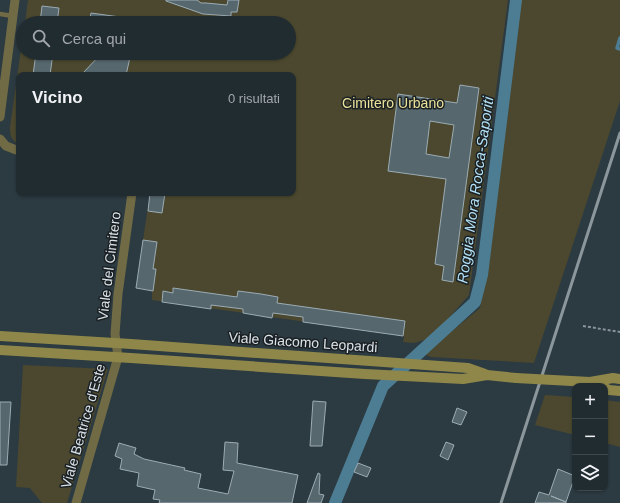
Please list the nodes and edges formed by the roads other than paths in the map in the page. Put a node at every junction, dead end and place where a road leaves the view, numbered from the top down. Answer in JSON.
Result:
{"nodes":[{"id":1,"x":15,"y":0,"type":"edge"},
{"id":2,"x":0,"y":14,"type":"edge"},
{"id":3,"x":13,"y":16,"type":"junction"},
{"id":4,"x":0,"y":117,"type":"edge"},
{"id":5,"x":0,"y":139,"type":"edge"},
{"id":6,"x":16,"y":150,"type":"edge"},
{"id":7,"x":132,"y":196,"type":"edge"},
{"id":8,"x":0,"y":336,"type":"edge"},
{"id":9,"x":115,"y":343,"type":"junction"},
{"id":10,"x":0,"y":350,"type":"edge"},
{"id":11,"x":118,"y":357,"type":"junction"},
{"id":12,"x":487,"y":375,"type":"junction"},
{"id":13,"x":620,"y":379,"type":"edge"},
{"id":14,"x":582,"y":383,"type":"edge"},
{"id":15,"x":598,"y":383,"type":"edge"},
{"id":16,"x":608,"y":390,"type":"edge"},
{"id":17,"x":620,"y":391,"type":"edge"},
{"id":18,"x":76,"y":503,"type":"edge"}],
"edges":[{"from":1,"to":3,"type":"street"},
{"from":2,"to":3,"type":"lane"},
{"from":3,"to":4,"type":"street"},
{"from":5,"to":6,"type":"street"},
{"from":7,"to":9,"type":"street","name":"Viale del Cimitero"},
{"from":8,"to":9,"type":"main road","name":"Viale Giacomo Leopardi"},
{"from":9,"to":11,"type":"street","name":"Viale del Cimitero"},
{"from":9,"to":12,"type":"main road","name":"Viale Giacomo Leopardi"},
{"from":10,"to":11,"type":"main road","name":"Viale Giacomo Leopardi"},
{"from":11,"to":12,"type":"main road","name":"Viale Giacomo Leopardi"},
{"from":11,"to":18,"type":"street","name":"Viale Beatrice d'Este"},
{"from":12,"to":14,"type":"main road","name":"Viale Giacomo Leopardi","bridge":true},
{"from":13,"to":15,"type":"main road","name":"Viale Giacomo Leopardi"},
{"from":16,"to":17,"type":"main road"}]}
